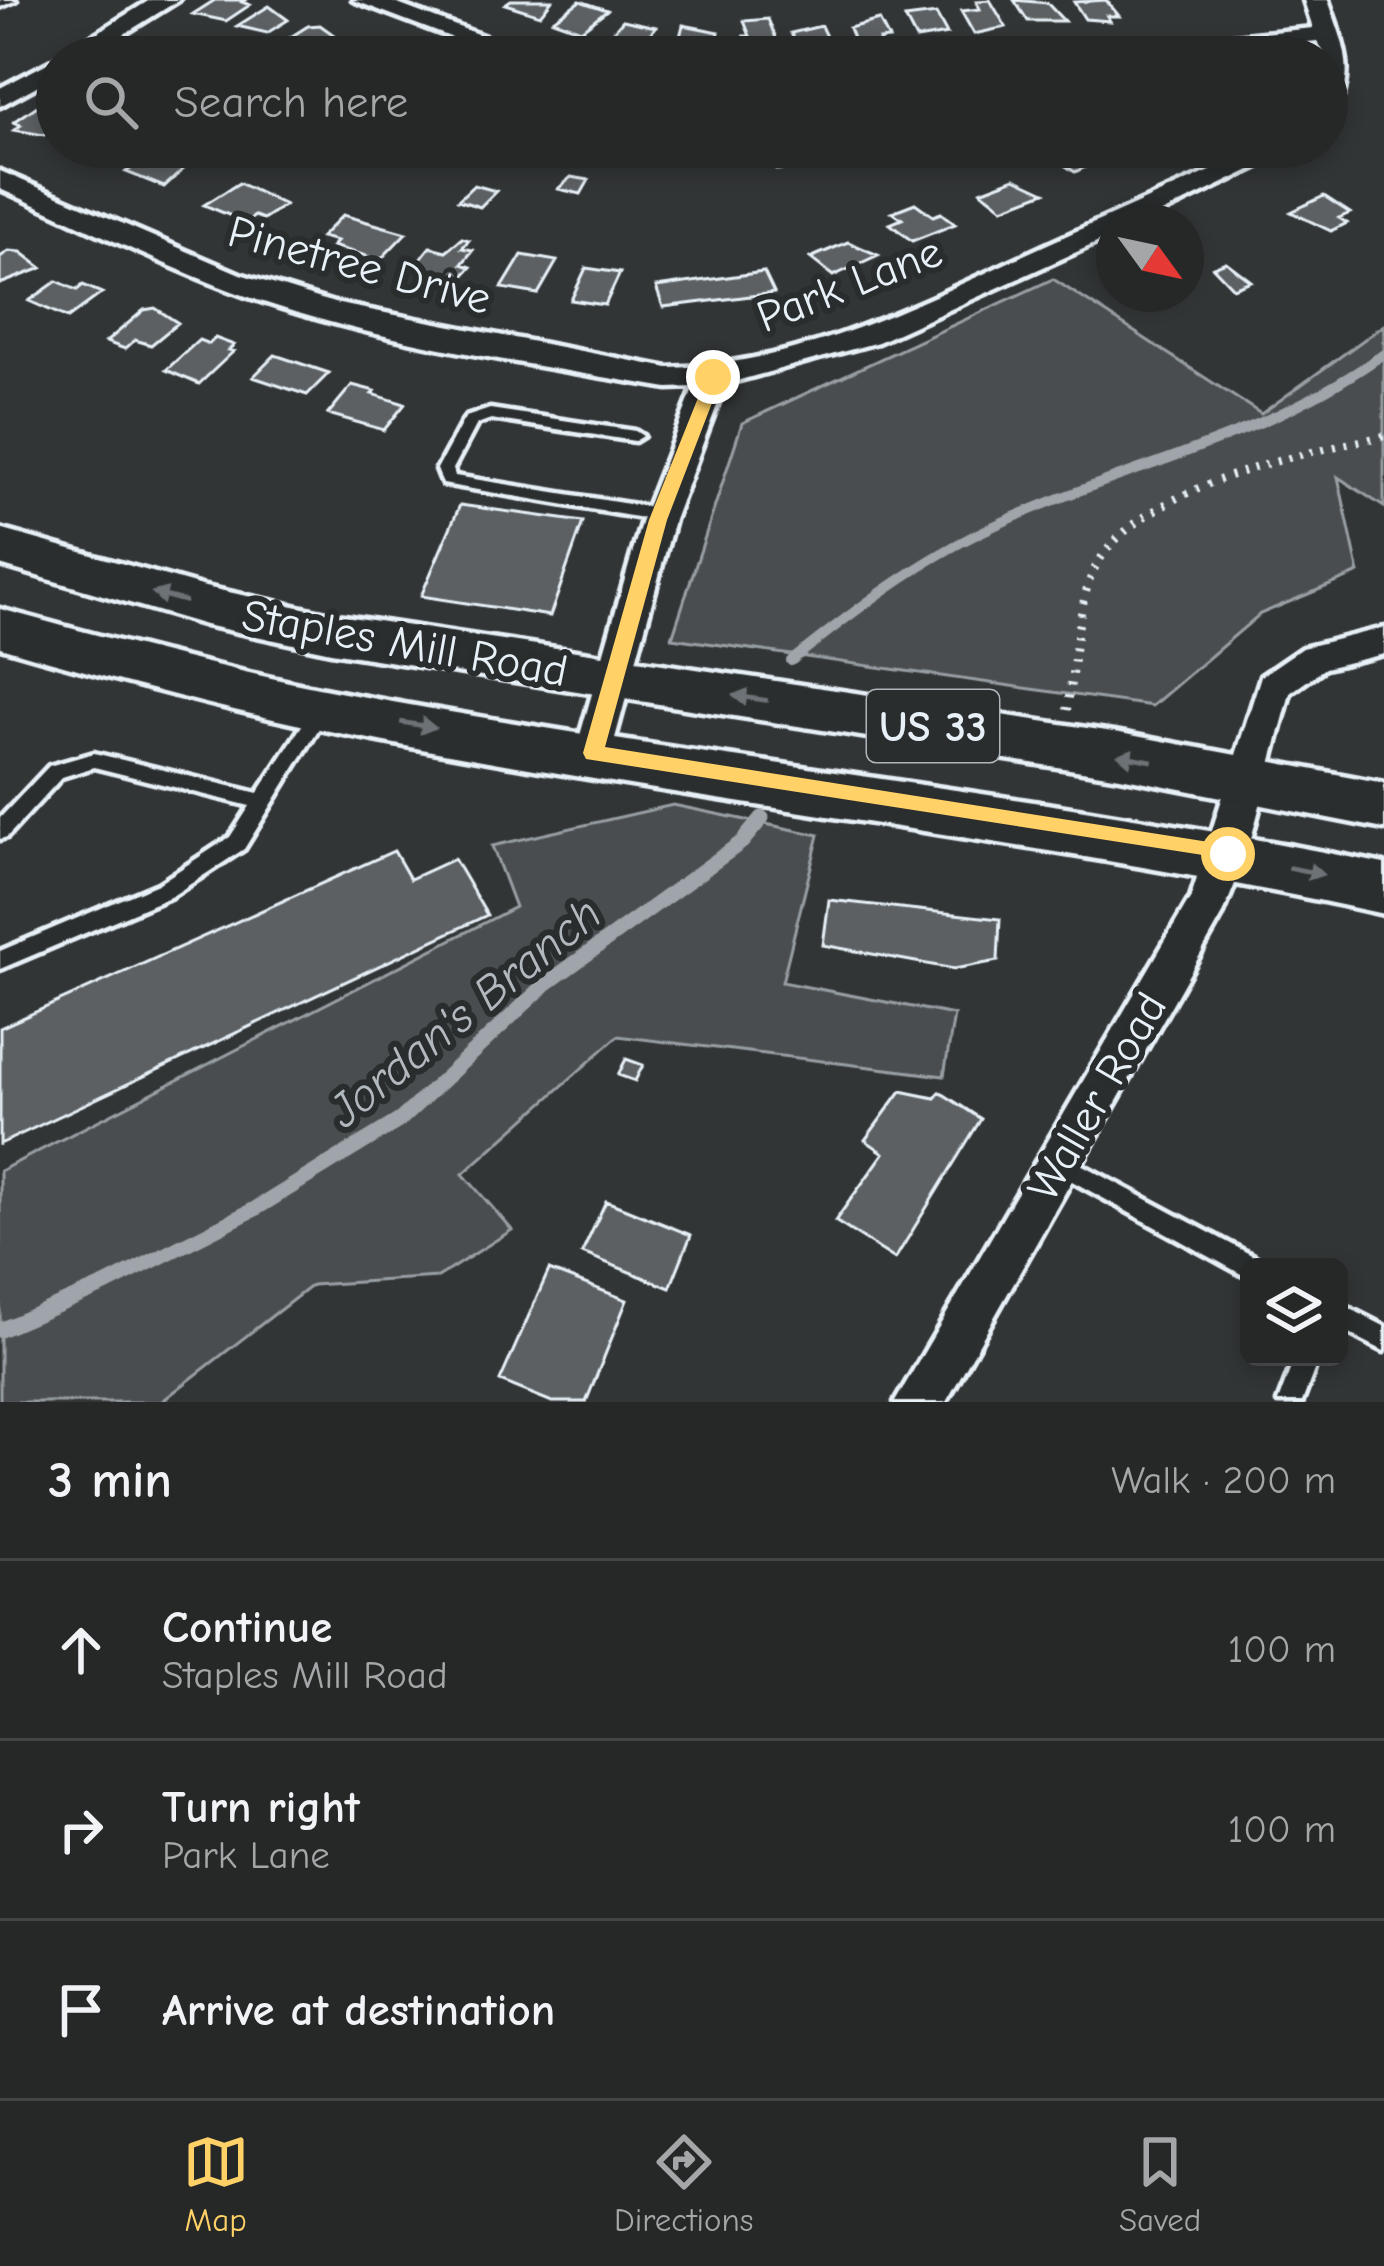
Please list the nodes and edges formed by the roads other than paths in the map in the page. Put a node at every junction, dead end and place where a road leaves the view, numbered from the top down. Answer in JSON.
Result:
{"nodes":[{"id":1,"x":10,"y":0,"type":"edge"},
{"id":2,"x":167,"y":0,"type":"edge"},
{"id":3,"x":365,"y":0,"type":"edge"},
{"id":4,"x":1316,"y":0,"type":"edge"},
{"id":5,"x":0,"y":3,"type":"edge"},
{"id":6,"x":1330,"y":33,"type":"junction"},
{"id":7,"x":106,"y":36,"type":"edge"},
{"id":8,"x":467,"y":36,"type":"edge"},
{"id":9,"x":1306,"y":36,"type":"edge"},
{"id":10,"x":1331,"y":36,"type":"edge"},
{"id":11,"x":36,"y":77,"type":"edge"},
{"id":12,"x":0,"y":98,"type":"edge"},
{"id":13,"x":1236,"y":168,"type":"edge"},
{"id":14,"x":0,"y":179,"type":"edge"},
{"id":15,"x":1158,"y":204,"type":"edge"},
{"id":16,"x":1096,"y":232,"type":"edge"},
{"id":17,"x":713,"y":377,"type":"junction"},
{"id":18,"x":635,"y":436,"type":"dead end"},
{"id":19,"x":660,"y":514,"type":"junction"},
{"id":20,"x":0,"y":547,"type":"edge"},
{"id":21,"x":0,"y":628,"type":"edge"},
{"id":22,"x":1384,"y":641,"type":"edge"},
{"id":23,"x":614,"y":679,"type":"junction"},
{"id":24,"x":322,"y":709,"type":"junction"},
{"id":25,"x":593,"y":753,"type":"junction"},
{"id":26,"x":1250,"y":779,"type":"junction"},
{"id":27,"x":263,"y":802,"type":"junction"},
{"id":28,"x":1384,"y":806,"type":"edge"},
{"id":29,"x":0,"y":831,"type":"edge"},
{"id":30,"x":1228,"y":854,"type":"junction"},
{"id":31,"x":1384,"y":889,"type":"edge"},
{"id":32,"x":0,"y":960,"type":"edge"},
{"id":33,"x":1058,"y":1162,"type":"junction"},
{"id":34,"x":1240,"y":1261,"type":"edge"},
{"id":35,"x":1348,"y":1320,"type":"edge"},
{"id":36,"x":1384,"y":1339,"type":"edge"},
{"id":37,"x":1304,"y":1366,"type":"edge"},
{"id":38,"x":919,"y":1402,"type":"edge"},
{"id":39,"x":1290,"y":1402,"type":"edge"}],
"edges":[{"from":1,"to":5,"type":"lane"},
{"from":2,"to":7,"type":"street"},
{"from":3,"to":8,"type":"street"},
{"from":4,"to":6,"type":"street"},
{"from":6,"to":9,"type":"street"},
{"from":6,"to":10,"type":"street"},
{"from":11,"to":12,"type":"street"},
{"from":13,"to":15,"type":"street","name":"Park Lane"},
{"from":14,"to":17,"type":"street","name":"Pinetree Drive"},
{"from":16,"to":17,"type":"street","name":"Park Lane"},
{"from":17,"to":19,"type":"street","name":"Park Lane"},
{"from":18,"to":19,"type":"lane"},
{"from":19,"to":23,"type":"street","name":"Park Lane"},
{"from":23,"to":20,"type":"main road","name":"Staples Mill Road","number":"US 33","one_way":true},
{"from":21,"to":24,"type":"main road","name":"Staples Mill Road","number":"US 33"},
{"from":22,"to":26,"type":"street","name":"Waller Road"},
{"from":23,"to":25,"type":"street","name":"Park Lane"},
{"from":26,"to":23,"type":"main road","name":"Staples Mill Road","number":"US 33","one_way":true},
{"from":24,"to":25,"type":"main road","name":"Staples Mill Road","number":"US 33","one_way":true},
{"from":24,"to":27,"type":"lane"},
{"from":25,"to":30,"type":"main road","name":"Staples Mill Road","number":"US 33"},
{"from":26,"to":28,"type":"main road","name":"Staples Mill Road","number":"US 33"},
{"from":26,"to":30,"type":"street","name":"Waller Road"},
{"from":27,"to":29,"type":"lane"},
{"from":27,"to":32,"type":"lane"},
{"from":30,"to":31,"type":"main road","name":"Staples Mill Road","number":"US 33","one_way":true},
{"from":30,"to":33,"type":"street","name":"Waller Road"},
{"from":33,"to":34,"type":"lane"},
{"from":33,"to":38,"type":"street","name":"Waller Road"},
{"from":35,"to":36,"type":"lane"},
{"from":37,"to":39,"type":"lane"}]}
